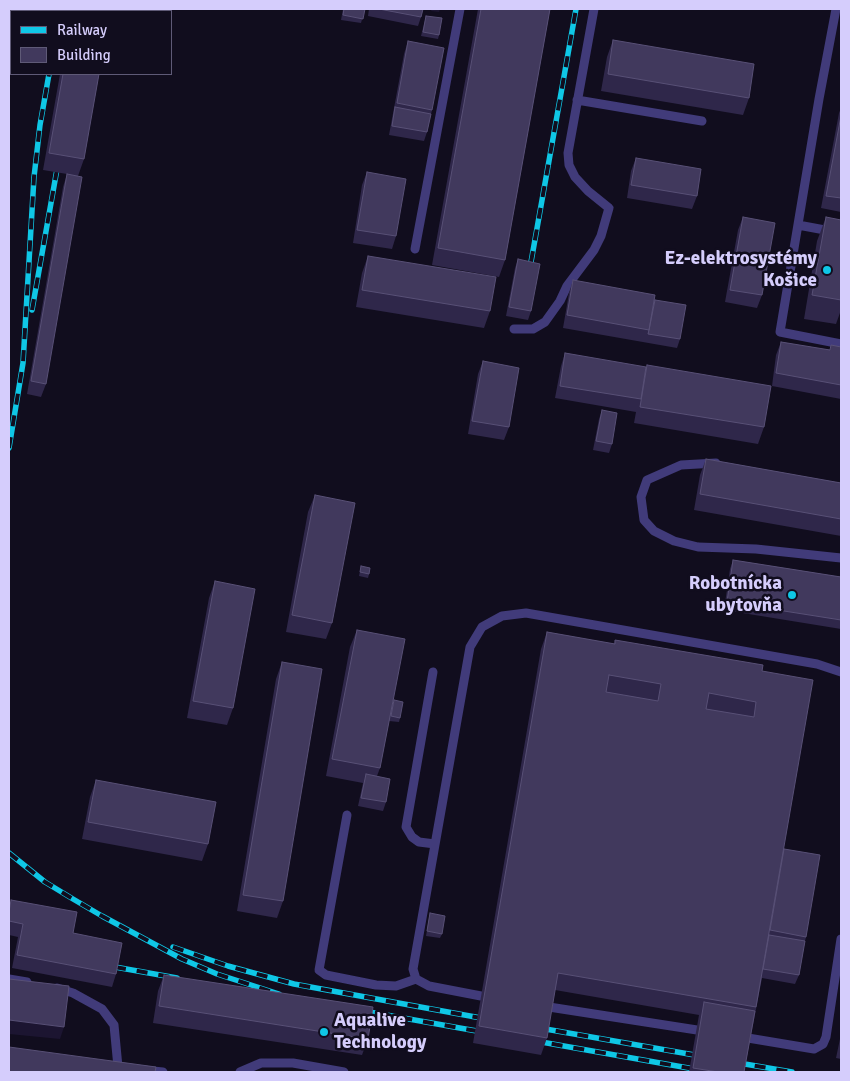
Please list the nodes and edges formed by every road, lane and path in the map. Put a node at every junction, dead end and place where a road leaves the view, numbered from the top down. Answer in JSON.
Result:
{"nodes":[{"id":1,"x":460,"y":9,"type":"edge"},
{"id":2,"x":594,"y":9,"type":"edge"},
{"id":3,"x":836,"y":9,"type":"edge"},
{"id":4,"x":577,"y":100,"type":"junction"},
{"id":5,"x":702,"y":121,"type":"dead end"},
{"id":6,"x":798,"y":225,"type":"junction"},
{"id":7,"x":841,"y":233,"type":"edge"},
{"id":8,"x":415,"y":249,"type":"dead end"},
{"id":9,"x":514,"y":329,"type":"dead end"},
{"id":10,"x":841,"y":344,"type":"edge"},
{"id":11,"x":723,"y":464,"type":"edge"},
{"id":12,"x":841,"y":558,"type":"edge"},
{"id":13,"x":433,"y":672,"type":"dead end"},
{"id":14,"x":841,"y":672,"type":"edge"},
{"id":15,"x":347,"y":815,"type":"dead end"},
{"id":16,"x":435,"y":844,"type":"junction"},
{"id":17,"x":841,"y":939,"type":"edge"},
{"id":18,"x":9,"y":979,"type":"edge"},
{"id":19,"x":416,"y":979,"type":"junction"},
{"id":20,"x":481,"y":996,"type":"dead end"},
{"id":21,"x":549,"y":1007,"type":"edge"},
{"id":22,"x":697,"y":1030,"type":"edge"},
{"id":23,"x":748,"y":1038,"type":"edge"},
{"id":24,"x":163,"y":1072,"type":"edge"},
{"id":25,"x":240,"y":1072,"type":"edge"},
{"id":26,"x":344,"y":1072,"type":"edge"}],
"edges":[{"from":1,"to":8,"type":"lane"},
{"from":2,"to":4,"type":"lane"},
{"from":3,"to":6,"type":"lane"},
{"from":4,"to":5,"type":"lane"},
{"from":4,"to":9,"type":"lane"},
{"from":6,"to":7,"type":"lane"},
{"from":6,"to":10,"type":"lane"},
{"from":11,"to":12,"type":"lane"},
{"from":13,"to":16,"type":"lane"},
{"from":14,"to":16,"type":"lane"},
{"from":15,"to":19,"type":"lane"},
{"from":16,"to":19,"type":"lane"},
{"from":17,"to":23,"type":"lane"},
{"from":18,"to":24,"type":"lane"},
{"from":19,"to":20,"type":"lane"},
{"from":21,"to":22,"type":"lane"},
{"from":25,"to":26,"type":"lane"}]}
